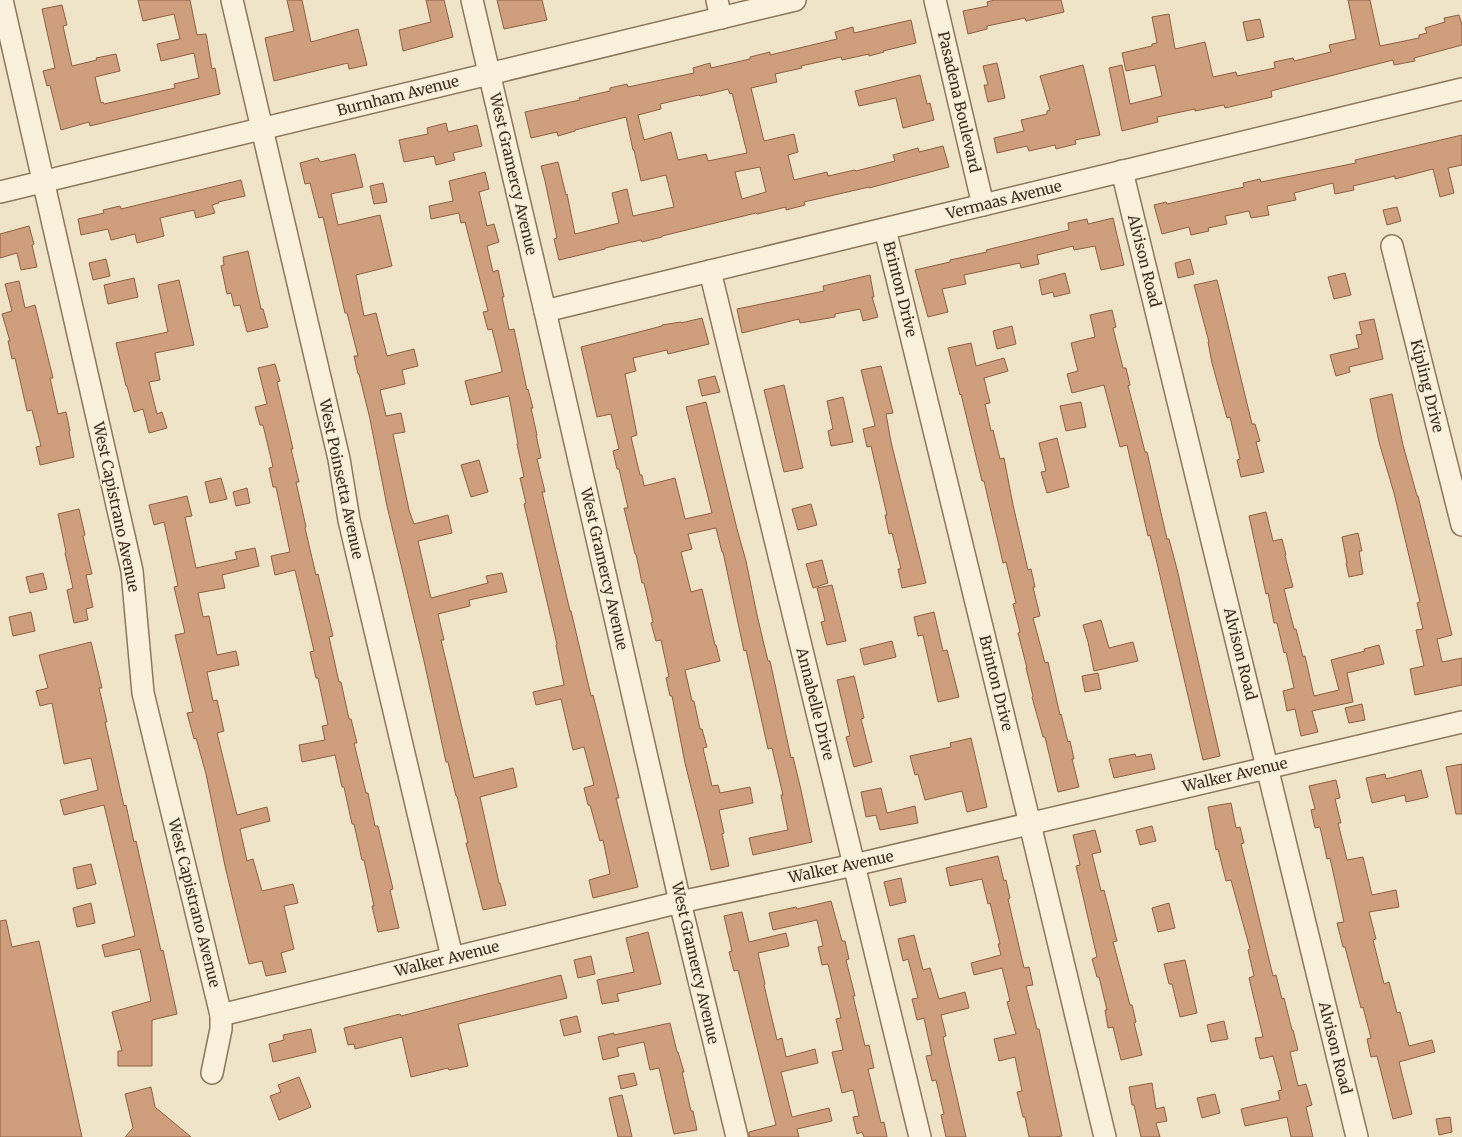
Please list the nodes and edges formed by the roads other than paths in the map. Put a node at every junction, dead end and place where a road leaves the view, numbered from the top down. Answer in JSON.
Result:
{"nodes":[{"id":1,"x":2,"y":0,"type":"edge"},
{"id":2,"x":232,"y":0,"type":"edge"},
{"id":3,"x":472,"y":0,"type":"edge"},
{"id":4,"x":795,"y":0,"type":"edge"},
{"id":5,"x":935,"y":0,"type":"edge"},
{"id":6,"x":719,"y":9,"type":"edge"},
{"id":7,"x":490,"y":74,"type":"junction"},
{"id":8,"x":1462,"y":89,"type":"edge"},
{"id":9,"x":262,"y":129,"type":"junction"},
{"id":10,"x":1122,"y":171,"type":"junction"},
{"id":11,"x":44,"y":181,"type":"junction"},
{"id":12,"x":0,"y":192,"type":"edge"},
{"id":13,"x":983,"y":205,"type":"junction"},
{"id":14,"x":885,"y":229,"type":"junction"},
{"id":15,"x":1392,"y":246,"type":"dead end"},
{"id":16,"x":710,"y":271,"type":"junction"},
{"id":17,"x":545,"y":311,"type":"junction"},
{"id":18,"x":1462,"y":525,"type":"edge"},
{"id":19,"x":1462,"y":722,"type":"edge"},
{"id":20,"x":1267,"y":768,"type":"junction"},
{"id":21,"x":1030,"y":824,"type":"junction"},
{"id":22,"x":854,"y":865,"type":"junction"},
{"id":23,"x":680,"y":902,"type":"junction"},
{"id":24,"x":452,"y":957,"type":"junction"},
{"id":25,"x":221,"y":1015,"type":"junction"},
{"id":26,"x":212,"y":1073,"type":"dead end"},
{"id":27,"x":737,"y":1137,"type":"edge"},
{"id":28,"x":920,"y":1137,"type":"edge"},
{"id":29,"x":1105,"y":1137,"type":"edge"},
{"id":30,"x":1357,"y":1137,"type":"edge"}],
"edges":[{"from":1,"to":11,"type":"street","name":"West Capistrano Avenue"},
{"from":2,"to":9,"type":"street","name":"West Poinsetta Avenue"},
{"from":3,"to":7,"type":"street","name":"West Gramercy Avenue"},
{"from":4,"to":6,"type":"street","name":"Burnham Avenue"},
{"from":5,"to":13,"type":"street","name":"Pasadena Boulevard"},
{"from":6,"to":7,"type":"street","name":"Burnham Avenue"},
{"from":7,"to":9,"type":"street","name":"Burnham Avenue"},
{"from":7,"to":17,"type":"street","name":"West Gramercy Avenue"},
{"from":8,"to":10,"type":"street","name":"Vermaas Avenue"},
{"from":9,"to":11,"type":"street","name":"Burnham Avenue"},
{"from":9,"to":24,"type":"street","name":"West Poinsetta Avenue"},
{"from":10,"to":13,"type":"street","name":"Vermaas Avenue"},
{"from":10,"to":20,"type":"street","name":"Alvison Road"},
{"from":11,"to":12,"type":"street","name":"Burnham Avenue"},
{"from":11,"to":25,"type":"street","name":"West Capistrano Avenue"},
{"from":13,"to":14,"type":"street","name":"Vermaas Avenue"},
{"from":14,"to":16,"type":"street","name":"Vermaas Avenue"},
{"from":14,"to":21,"type":"street","name":"Brinton Drive"},
{"from":15,"to":18,"type":"street","name":"Kipling Drive"},
{"from":16,"to":17,"type":"street","name":"Vermaas Avenue"},
{"from":16,"to":22,"type":"street","name":"Annabelle Drive"},
{"from":17,"to":23,"type":"street","name":"West Gramercy Avenue"},
{"from":19,"to":20,"type":"street","name":"Walker Avenue"},
{"from":20,"to":21,"type":"street","name":"Walker Avenue"},
{"from":20,"to":30,"type":"street","name":"Alvison Road"},
{"from":21,"to":22,"type":"street","name":"Walker Avenue"},
{"from":21,"to":29,"type":"street","name":"Brinton Drive"},
{"from":22,"to":23,"type":"street","name":"Walker Avenue"},
{"from":22,"to":28,"type":"street","name":"Annabelle Drive"},
{"from":23,"to":24,"type":"street","name":"Walker Avenue"},
{"from":23,"to":27,"type":"street","name":"West Gramercy Avenue"},
{"from":24,"to":25,"type":"street","name":"Walker Avenue"},
{"from":25,"to":26,"type":"street","name":"West Capistrano Avenue"}]}
